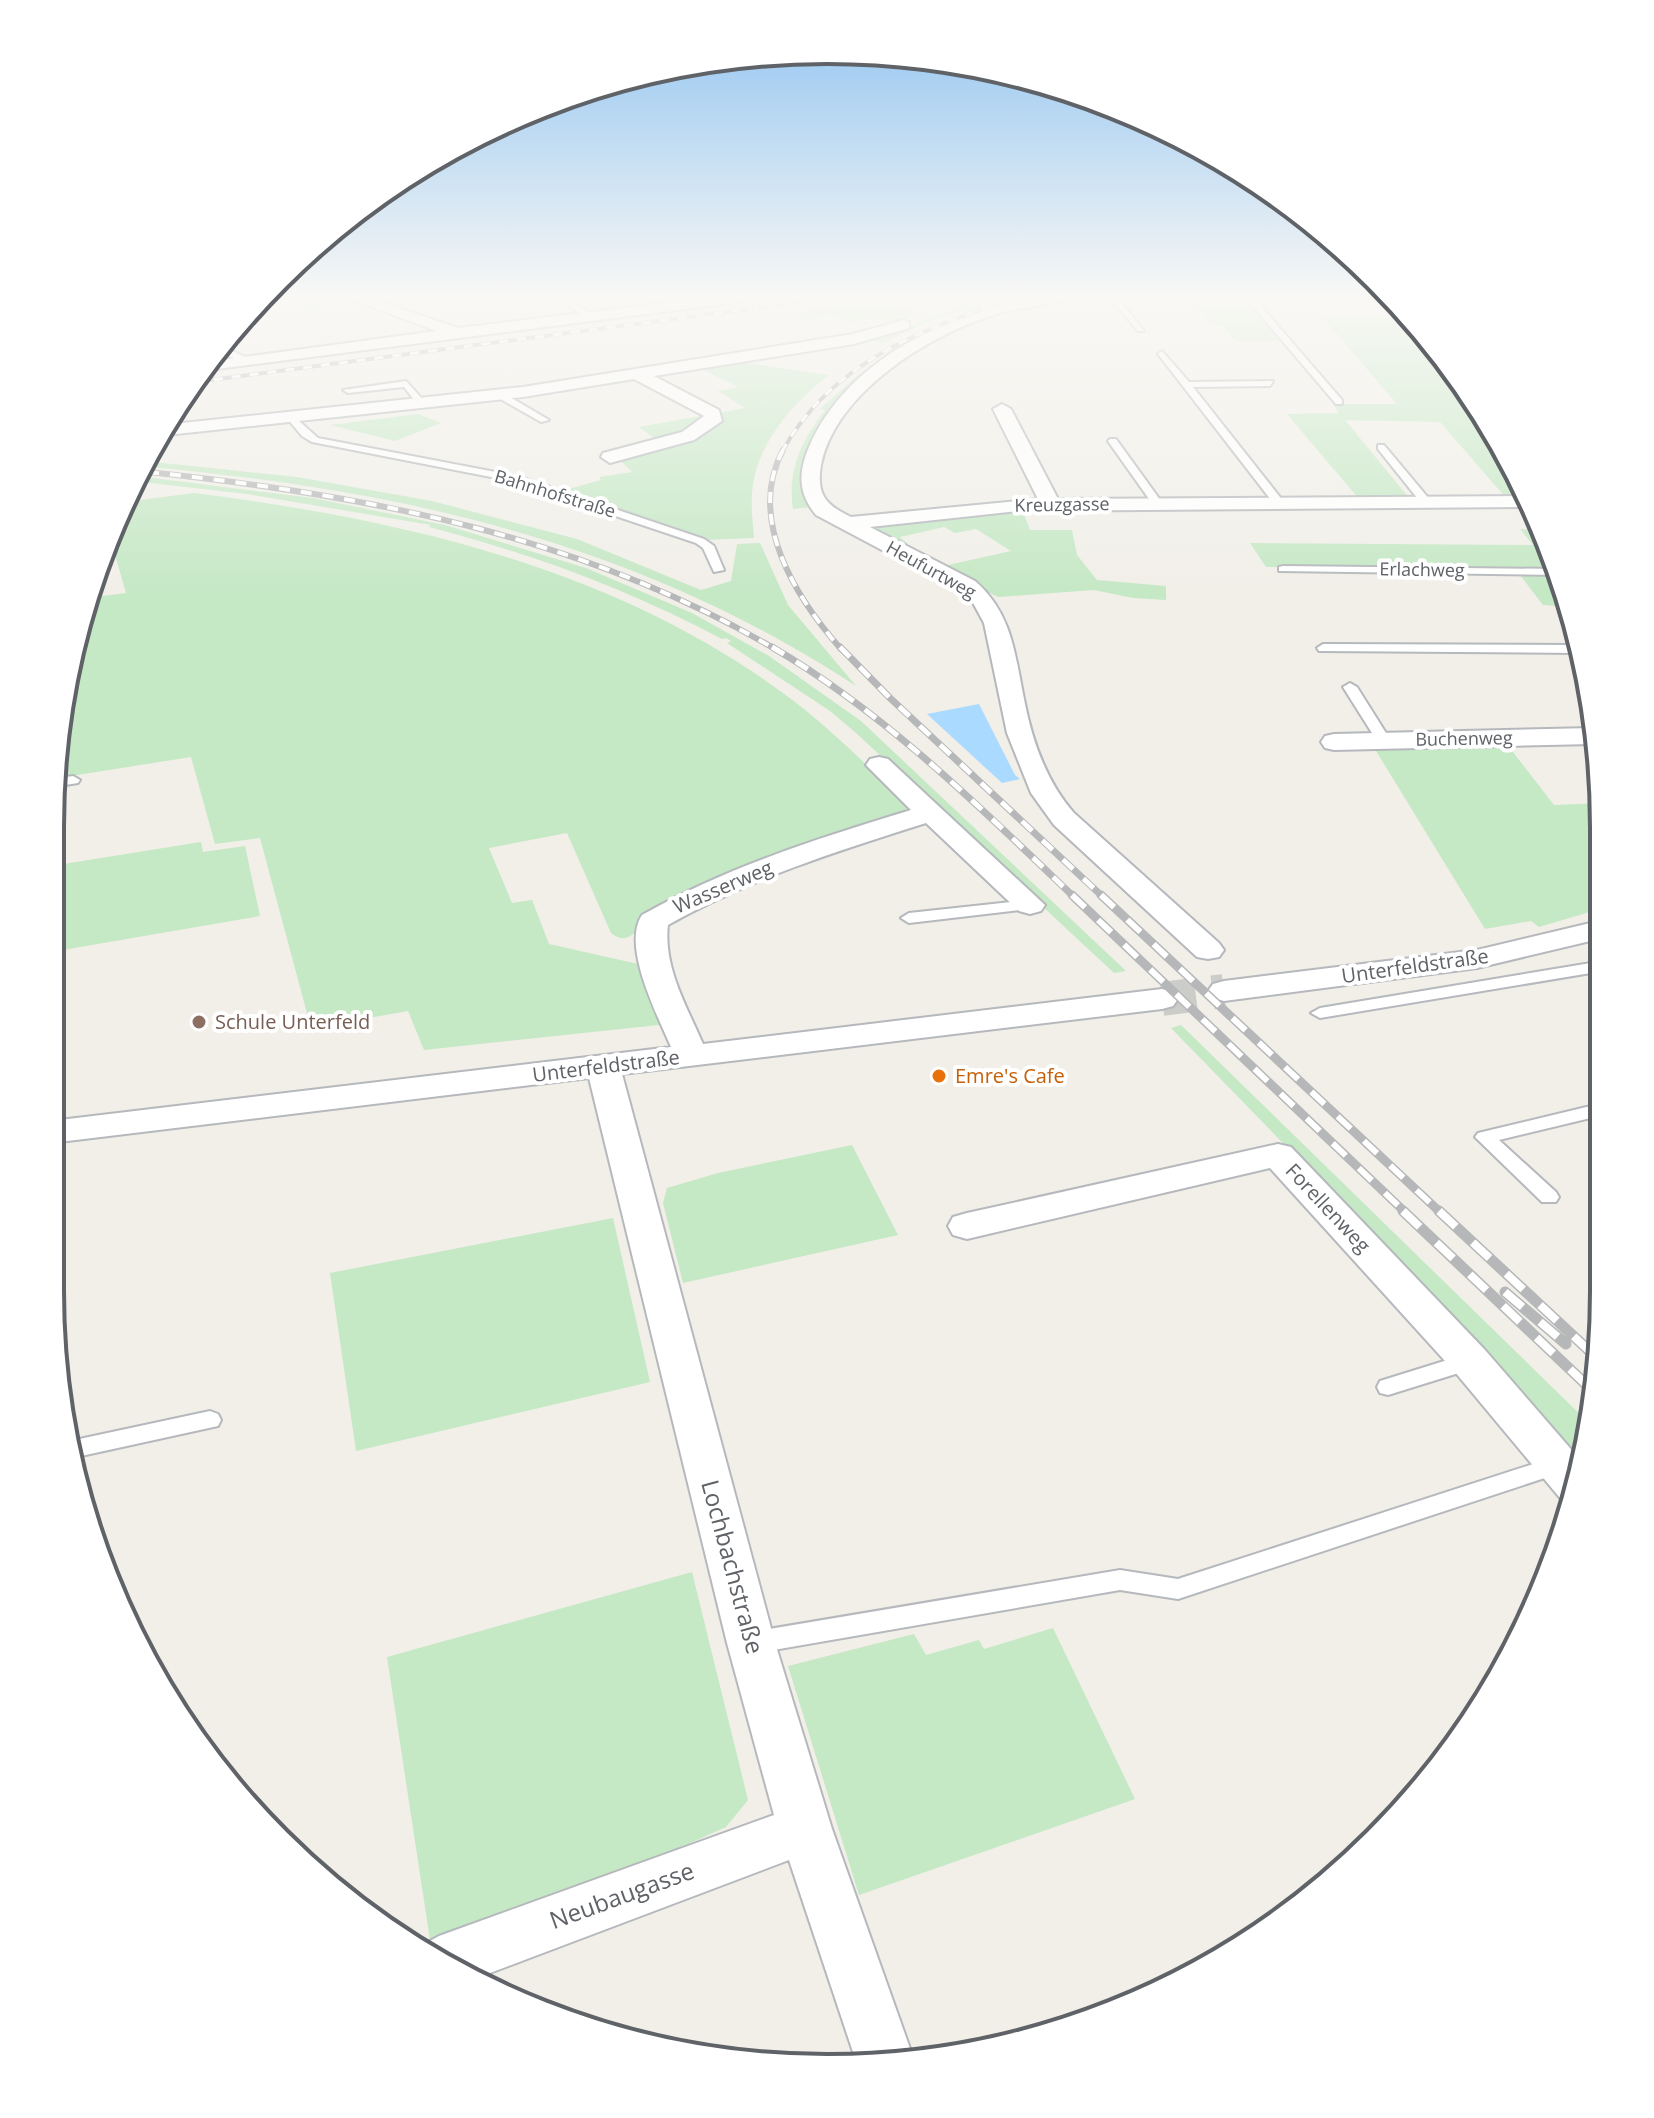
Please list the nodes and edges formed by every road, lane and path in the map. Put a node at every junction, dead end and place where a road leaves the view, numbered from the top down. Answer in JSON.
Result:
{"nodes":[{"id":1,"x":415,"y":396,"type":"edge"},
{"id":2,"x":493,"y":396,"type":"edge"},
{"id":3,"x":501,"y":396,"type":"edge"},
{"id":4,"x":678,"y":396,"type":"edge"},
{"id":5,"x":848,"y":396,"type":"edge"},
{"id":6,"x":1194,"y":396,"type":"edge"},
{"id":7,"x":1334,"y":396,"type":"edge"},
{"id":8,"x":1339,"y":402,"type":"dead end"},
{"id":9,"x":422,"y":404,"type":"junction"},
{"id":10,"x":1002,"y":409,"type":"dead end"},
{"id":11,"x":289,"y":415,"type":"junction"},
{"id":12,"x":544,"y":420,"type":"dead end"},
{"id":13,"x":176,"y":429,"type":"edge"},
{"id":14,"x":1113,"y":441,"type":"dead end"},
{"id":15,"x":1381,"y":447,"type":"dead end"},
{"id":16,"x":610,"y":457,"type":"dead end"},
{"id":17,"x":1426,"y":502,"type":"junction"},
{"id":18,"x":1517,"y":502,"type":"edge"},
{"id":19,"x":1279,"y":503,"type":"junction"},
{"id":20,"x":1158,"y":504,"type":"junction"},
{"id":21,"x":1051,"y":505,"type":"junction"},
{"id":22,"x":846,"y":524,"type":"junction"},
{"id":23,"x":1283,"y":569,"type":"dead end"},
{"id":24,"x":718,"y":570,"type":"dead end"},
{"id":25,"x":1546,"y":572,"type":"edge"},
{"id":26,"x":1323,"y":648,"type":"dead end"},
{"id":27,"x":1568,"y":649,"type":"edge"},
{"id":28,"x":1350,"y":687,"type":"dead end"},
{"id":29,"x":1584,"y":736,"type":"edge"},
{"id":30,"x":1384,"y":741,"type":"junction"},
{"id":31,"x":1334,"y":742,"type":"dead end"},
{"id":32,"x":879,"y":765,"type":"dead end"},
{"id":33,"x":73,"y":780,"type":"dead end"},
{"id":34,"x":66,"y":781,"type":"edge"},
{"id":35,"x":930,"y":813,"type":"junction"},
{"id":36,"x":1030,"y":905,"type":"joint"},
{"id":37,"x":909,"y":918,"type":"dead end"},
{"id":38,"x":1590,"y":932,"type":"edge"},
{"id":39,"x":1208,"y":950,"type":"dead end"},
{"id":40,"x":1590,"y":968,"type":"edge"},
{"id":41,"x":1224,"y":991,"type":"tunnel mouth"},
{"id":42,"x":1162,"y":999,"type":"tunnel mouth"},
{"id":43,"x":1320,"y":1013,"type":"dead end"},
{"id":44,"x":691,"y":1055,"type":"junction"},
{"id":45,"x":603,"y":1067,"type":"junction"},
{"id":46,"x":1590,"y":1112,"type":"edge"},
{"id":47,"x":64,"y":1130,"type":"edge"},
{"id":48,"x":1549,"y":1197,"type":"dead end"},
{"id":49,"x":967,"y":1226,"type":"dead end"},
{"id":50,"x":1470,"y":1361,"type":"junction"},
{"id":51,"x":1388,"y":1387,"type":"dead end"},
{"id":52,"x":210,"y":1420,"type":"dead end"},
{"id":53,"x":81,"y":1447,"type":"edge"},
{"id":54,"x":1567,"y":1475,"type":"edge"},
{"id":55,"x":751,"y":1643,"type":"junction"},
{"id":56,"x":805,"y":1829,"type":"junction"},
{"id":57,"x":456,"y":1958,"type":"edge"},
{"id":58,"x":882,"y":2051,"type":"edge"}],
"edges":[{"from":1,"to":9,"type":"lane"},
{"from":2,"to":9,"type":"street"},
{"from":3,"to":12,"type":"lane"},
{"from":4,"to":16,"type":"street"},
{"from":5,"to":22,"type":"street","name":"Heufurtweg"},
{"from":6,"to":19,"type":"lane"},
{"from":7,"to":8,"type":"lane"},
{"from":9,"to":11,"type":"street"},
{"from":10,"to":21,"type":"street"},
{"from":11,"to":13,"type":"street"},
{"from":11,"to":24,"type":"lane","name":"Bahnhofstraße"},
{"from":14,"to":20,"type":"lane"},
{"from":15,"to":17,"type":"lane"},
{"from":17,"to":18,"type":"street","name":"Kreuzgasse"},
{"from":17,"to":19,"type":"street","name":"Kreuzgasse"},
{"from":19,"to":20,"type":"street","name":"Kreuzgasse"},
{"from":20,"to":21,"type":"street","name":"Kreuzgasse"},
{"from":21,"to":22,"type":"street","name":"Kreuzgasse"},
{"from":22,"to":39,"type":"street","name":"Heufurtweg"},
{"from":23,"to":25,"type":"lane","name":"Erlachweg"},
{"from":26,"to":27,"type":"lane"},
{"from":28,"to":30,"type":"lane"},
{"from":29,"to":30,"type":"street","name":"Buchenweg"},
{"from":30,"to":31,"type":"street","name":"Buchenweg"},
{"from":32,"to":35,"type":"street"},
{"from":33,"to":34,"type":"lane"},
{"from":35,"to":36,"type":"street"},
{"from":35,"to":44,"type":"street","name":"Wasserweg"},
{"from":36,"to":37,"type":"lane"},
{"from":38,"to":41,"type":"street","name":"Unterfeldstraße"},
{"from":40,"to":43,"type":"lane"},
{"from":42,"to":44,"type":"street","name":"Unterfeldstraße"},
{"from":44,"to":45,"type":"street","name":"Unterfeldstraße"},
{"from":45,"to":47,"type":"street","name":"Unterfeldstraße"},
{"from":45,"to":55,"type":"street","name":"Lochbachstraße"},
{"from":46,"to":48,"type":"lane"},
{"from":49,"to":50,"type":"street","name":"Forellenweg"},
{"from":50,"to":51,"type":"lane"},
{"from":50,"to":54,"type":"street","name":"Forellenweg"},
{"from":52,"to":53,"type":"lane"},
{"from":54,"to":55,"type":"lane","name":"Forellenweg"},
{"from":55,"to":56,"type":"street","name":"Lochbachstraße"},
{"from":56,"to":57,"type":"street","name":"Neubaugasse"},
{"from":56,"to":58,"type":"street","name":"Lochbachstraße"}]}
